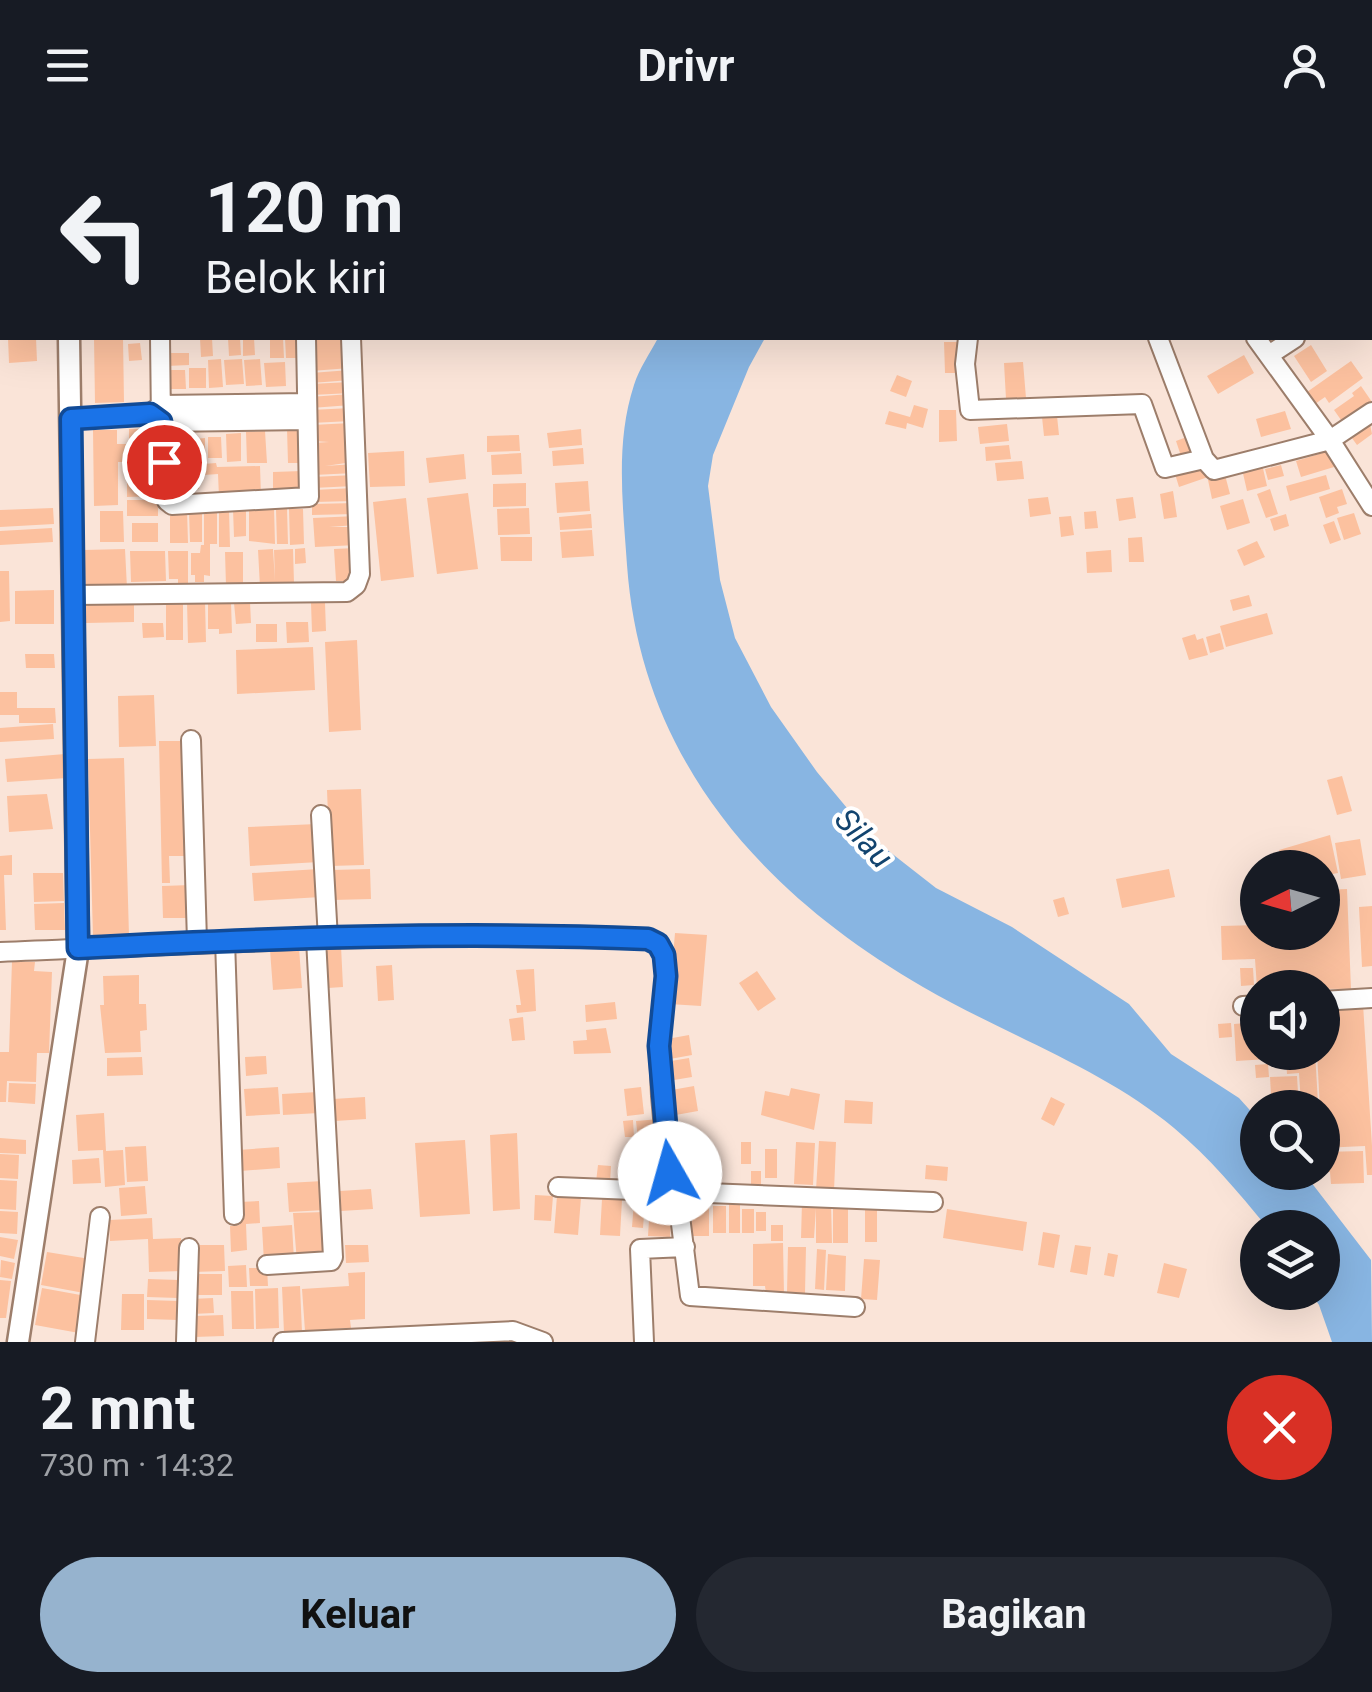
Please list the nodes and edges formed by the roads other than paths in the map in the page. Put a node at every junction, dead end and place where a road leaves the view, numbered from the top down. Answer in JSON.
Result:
{"nodes":[{"id":1,"x":68,"y":340,"type":"edge"},
{"id":2,"x":160,"y":340,"type":"edge"},
{"id":3,"x":306,"y":340,"type":"edge"},
{"id":4,"x":351,"y":340,"type":"edge"},
{"id":5,"x":968,"y":340,"type":"edge"},
{"id":6,"x":1159,"y":340,"type":"edge"},
{"id":7,"x":1258,"y":340,"type":"edge"},
{"id":8,"x":1293,"y":340,"type":"edge"},
{"id":9,"x":1269,"y":355,"type":"junction"},
{"id":10,"x":307,"y":411,"type":"junction"},
{"id":11,"x":1372,"y":412,"type":"edge"},
{"id":12,"x":157,"y":414,"type":"junction"},
{"id":13,"x":71,"y":419,"type":"junction"},
{"id":14,"x":1330,"y":440,"type":"junction"},
{"id":15,"x":1204,"y":459,"type":"junction"},
{"id":16,"x":1369,"y":495,"type":"edge"},
{"id":17,"x":75,"y":595,"type":"junction"},
{"id":18,"x":191,"y":740,"type":"dead end"},
{"id":19,"x":320,"y":814,"type":"dead end"},
{"id":20,"x":322,"y":939,"type":"junction"},
{"id":21,"x":225,"y":940,"type":"junction"},
{"id":22,"x":197,"y":941,"type":"junction"},
{"id":23,"x":78,"y":948,"type":"junction"},
{"id":24,"x":0,"y":952,"type":"edge"},
{"id":25,"x":1372,"y":998,"type":"edge"},
{"id":26,"x":1340,"y":1000,"type":"edge"},
{"id":27,"x":558,"y":1187,"type":"dead end"},
{"id":28,"x":677,"y":1192,"type":"junction"},
{"id":29,"x":933,"y":1202,"type":"dead end"},
{"id":30,"x":234,"y":1215,"type":"dead end"},
{"id":31,"x":100,"y":1216,"type":"dead end"},
{"id":32,"x":686,"y":1247,"type":"junction"},
{"id":33,"x":189,"y":1248,"type":"dead end"},
{"id":34,"x":267,"y":1264,"type":"dead end"},
{"id":35,"x":855,"y":1307,"type":"dead end"},
{"id":36,"x":462,"y":1337,"type":"edge"},
{"id":37,"x":18,"y":1342,"type":"edge"},
{"id":38,"x":85,"y":1342,"type":"edge"},
{"id":39,"x":186,"y":1342,"type":"edge"},
{"id":40,"x":283,"y":1342,"type":"edge"},
{"id":41,"x":539,"y":1342,"type":"edge"},
{"id":42,"x":644,"y":1342,"type":"edge"}],
"edges":[{"from":1,"to":13,"type":"main road"},
{"from":2,"to":12,"type":"street"},
{"from":3,"to":10,"type":"street"},
{"from":4,"to":17,"type":"street"},
{"from":5,"to":15,"type":"street"},
{"from":6,"to":15,"type":"street"},
{"from":7,"to":9,"type":"street"},
{"from":8,"to":9,"type":"street"},
{"from":9,"to":14,"type":"street"},
{"from":10,"to":12,"type":"street"},
{"from":10,"to":12,"type":"street"},
{"from":11,"to":14,"type":"street"},
{"from":12,"to":13,"type":"street"},
{"from":13,"to":17,"type":"main road"},
{"from":14,"to":15,"type":"street"},
{"from":14,"to":16,"type":"street"},
{"from":17,"to":23,"type":"main road"},
{"from":18,"to":22,"type":"street"},
{"from":19,"to":20,"type":"street"},
{"from":20,"to":21,"type":"street"},
{"from":20,"to":28,"type":"street"},
{"from":20,"to":34,"type":"street"},
{"from":21,"to":22,"type":"street"},
{"from":21,"to":30,"type":"street"},
{"from":22,"to":23,"type":"street"},
{"from":23,"to":24,"type":"street"},
{"from":23,"to":37,"type":"main road"},
{"from":25,"to":26,"type":"street"},
{"from":27,"to":28,"type":"street"},
{"from":28,"to":29,"type":"street"},
{"from":28,"to":32,"type":"street"},
{"from":31,"to":38,"type":"street"},
{"from":32,"to":35,"type":"street"},
{"from":32,"to":42,"type":"street"},
{"from":33,"to":39,"type":"street"},
{"from":36,"to":40,"type":"street"},
{"from":36,"to":41,"type":"street"}]}
